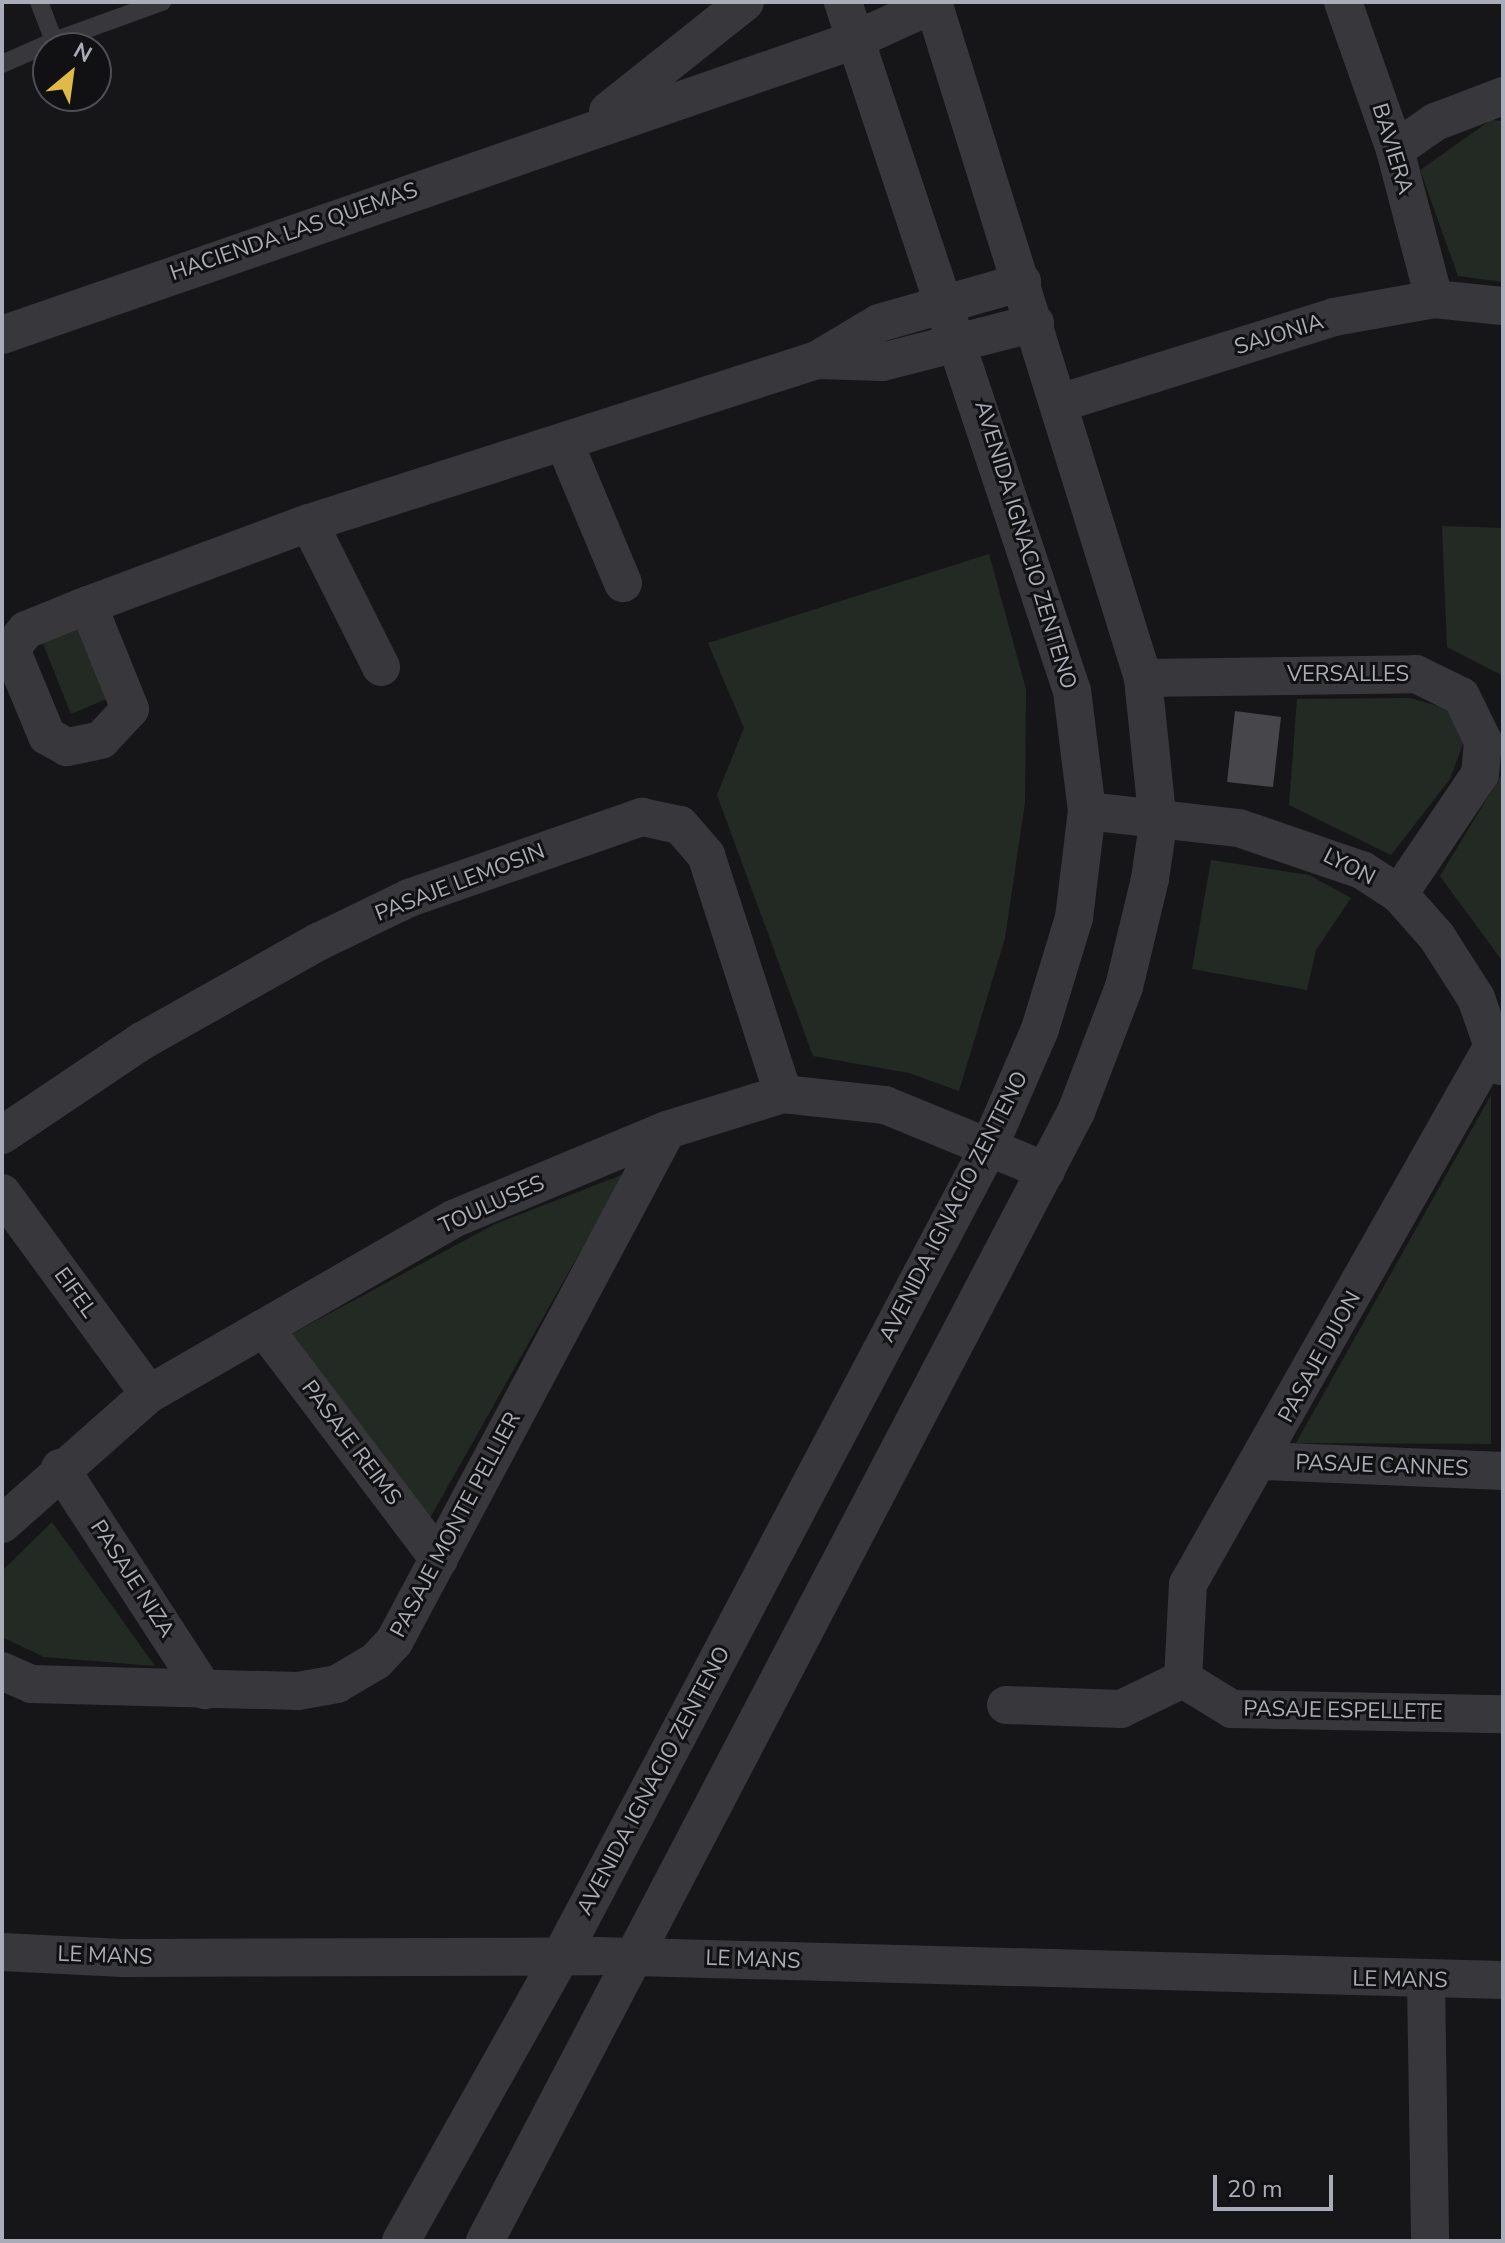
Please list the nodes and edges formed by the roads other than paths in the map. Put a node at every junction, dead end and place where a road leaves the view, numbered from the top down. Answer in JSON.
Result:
{"nodes":[{"id":1,"x":39,"y":2,"type":"edge"},
{"id":2,"x":162,"y":2,"type":"edge"},
{"id":3,"x":745,"y":2,"type":"edge"},
{"id":4,"x":843,"y":2,"type":"edge"},
{"id":5,"x":1343,"y":2,"type":"edge"},
{"id":6,"x":933,"y":3,"type":"edge"},
{"id":7,"x":51,"y":32,"type":"edge"},
{"id":8,"x":79,"y":32,"type":"edge"},
{"id":9,"x":855,"y":40,"type":"junction"},
{"id":10,"x":32,"y":51,"type":"edge"},
{"id":11,"x":2,"y":64,"type":"edge"},
{"id":12,"x":1503,"y":96,"type":"edge"},
{"id":13,"x":587,"y":128,"type":"junction"},
{"id":14,"x":1395,"y":150,"type":"junction"},
{"id":15,"x":1022,"y":282,"type":"junction"},
{"id":16,"x":1434,"y":299,"type":"junction"},
{"id":17,"x":948,"y":303,"type":"junction"},
{"id":18,"x":1503,"y":306,"type":"edge"},
{"id":19,"x":1035,"y":323,"type":"junction"},
{"id":20,"x":2,"y":335,"type":"edge"},
{"id":21,"x":962,"y":343,"type":"junction"},
{"id":22,"x":817,"y":360,"type":"junction"},
{"id":23,"x":1060,"y":403,"type":"junction"},
{"id":24,"x":564,"y":442,"type":"junction"},
{"id":25,"x":309,"y":523,"type":"junction"},
{"id":26,"x":623,"y":583,"type":"dead end"},
{"id":27,"x":88,"y":605,"type":"dead end"},
{"id":28,"x":381,"y":667,"type":"dead end"},
{"id":29,"x":1143,"y":678,"type":"junction"},
{"id":30,"x":1087,"y":811,"type":"junction"},
{"id":31,"x":1158,"y":824,"type":"junction"},
{"id":32,"x":1399,"y":894,"type":"junction"},
{"id":33,"x":1498,"y":1060,"type":"edge"},
{"id":34,"x":783,"y":1094,"type":"junction"},
{"id":35,"x":667,"y":1130,"type":"junction"},
{"id":36,"x":2,"y":1135,"type":"edge"},
{"id":37,"x":989,"y":1147,"type":"junction"},
{"id":38,"x":1046,"y":1171,"type":"junction"},
{"id":39,"x":2,"y":1193,"type":"edge"},
{"id":40,"x":264,"y":1328,"type":"junction"},
{"id":41,"x":149,"y":1394,"type":"junction"},
{"id":42,"x":1262,"y":1461,"type":"junction"},
{"id":43,"x":60,"y":1468,"type":"junction"},
{"id":44,"x":1503,"y":1471,"type":"edge"},
{"id":45,"x":2,"y":1524,"type":"edge"},
{"id":46,"x":439,"y":1559,"type":"junction"},
{"id":47,"x":2,"y":1671,"type":"edge"},
{"id":48,"x":1183,"y":1679,"type":"junction"},
{"id":49,"x":204,"y":1690,"type":"junction"},
{"id":50,"x":1006,"y":1705,"type":"dead end"},
{"id":51,"x":1503,"y":1714,"type":"edge"},
{"id":52,"x":2,"y":1952,"type":"edge"},
{"id":53,"x":561,"y":1956,"type":"junction"},
{"id":54,"x":639,"y":1956,"type":"junction"},
{"id":55,"x":1503,"y":1980,"type":"edge"},
{"id":56,"x":1426,"y":1981,"type":"junction"},
{"id":57,"x":401,"y":2241,"type":"edge"},
{"id":58,"x":485,"y":2241,"type":"edge"},
{"id":59,"x":1430,"y":2241,"type":"edge"}],
"edges":[{"from":1,"to":7,"type":"lane"},
{"from":2,"to":8,"type":"lane"},
{"from":3,"to":13,"type":"street"},
{"from":4,"to":9,"type":"street","name":"AVENIDA IGNACIO ZENTENO"},
{"from":5,"to":14,"type":"street","name":"BAVIERA"},
{"from":6,"to":9,"type":"street","name":"HACIENDA LAS QUEMAS"},
{"from":6,"to":15,"type":"street"},
{"from":9,"to":13,"type":"street","name":"HACIENDA LAS QUEMAS"},
{"from":9,"to":17,"type":"street","name":"AVENIDA IGNACIO ZENTENO"},
{"from":10,"to":11,"type":"lane"},
{"from":12,"to":14,"type":"street"},
{"from":13,"to":20,"type":"street","name":"HACIENDA LAS QUEMAS"},
{"from":14,"to":16,"type":"street","name":"BAVIERA"},
{"from":15,"to":17,"type":"street"},
{"from":15,"to":19,"type":"street"},
{"from":16,"to":18,"type":"street","name":"SAJONIA"},
{"from":16,"to":23,"type":"street","name":"SAJONIA"},
{"from":17,"to":21,"type":"street","name":"AVENIDA IGNACIO ZENTENO"},
{"from":17,"to":22,"type":"street"},
{"from":19,"to":21,"type":"street"},
{"from":19,"to":23,"type":"street"},
{"from":21,"to":22,"type":"street"},
{"from":21,"to":30,"type":"street","name":"AVENIDA IGNACIO ZENTENO"},
{"from":22,"to":24,"type":"street"},
{"from":23,"to":29,"type":"street"},
{"from":24,"to":25,"type":"street"},
{"from":24,"to":26,"type":"street"},
{"from":25,"to":27,"type":"street"},
{"from":25,"to":28,"type":"street"},
{"from":29,"to":31,"type":"street"},
{"from":29,"to":32,"type":"street","name":"VERSALLES"},
{"from":30,"to":31,"type":"street","name":"LYON"},
{"from":30,"to":37,"type":"street","name":"AVENIDA IGNACIO ZENTENO"},
{"from":31,"to":32,"type":"street","name":"LYON"},
{"from":31,"to":38,"type":"street"},
{"from":32,"to":33,"type":"street","name":"LYON"},
{"from":33,"to":42,"type":"street","name":"PASAJE DIJON"},
{"from":34,"to":35,"type":"street","name":"TOULUSES"},
{"from":34,"to":36,"type":"street","name":"PASAJE LEMOSIN"},
{"from":34,"to":37,"type":"street","name":"TOULUSES"},
{"from":35,"to":40,"type":"street","name":"TOULUSES"},
{"from":35,"to":46,"type":"street","name":"PASAJE MONTE PELLIER"},
{"from":37,"to":38,"type":"street","name":"TOULUSES"},
{"from":37,"to":53,"type":"street","name":"AVENIDA IGNACIO ZENTENO"},
{"from":38,"to":54,"type":"street"},
{"from":39,"to":41,"type":"street","name":"EIFEL"},
{"from":40,"to":41,"type":"street","name":"TOULUSES"},
{"from":40,"to":46,"type":"street","name":"PASAJE REIMS"},
{"from":41,"to":43,"type":"street","name":"TOULUSES"},
{"from":42,"to":44,"type":"street","name":"PASAJE CANNES"},
{"from":42,"to":48,"type":"street","name":"PASAJE DIJON"},
{"from":43,"to":45,"type":"street","name":"TOULUSES"},
{"from":43,"to":49,"type":"street","name":"PASAJE NIZA"},
{"from":46,"to":49,"type":"street","name":"PASAJE MONTE PELLIER"},
{"from":47,"to":49,"type":"street","name":"PASAJE MONTE PELLIER"},
{"from":48,"to":50,"type":"street"},
{"from":48,"to":51,"type":"street","name":"PASAJE ESPELLETE"},
{"from":52,"to":53,"type":"street","name":"LE MANS"},
{"from":53,"to":54,"type":"street","name":"LE MANS"},
{"from":53,"to":57,"type":"street","name":"AVENIDA IGNACIO ZENTENO"},
{"from":54,"to":56,"type":"street","name":"LE MANS"},
{"from":54,"to":58,"type":"street"},
{"from":55,"to":56,"type":"street","name":"LE MANS"},
{"from":56,"to":59,"type":"street"}]}
